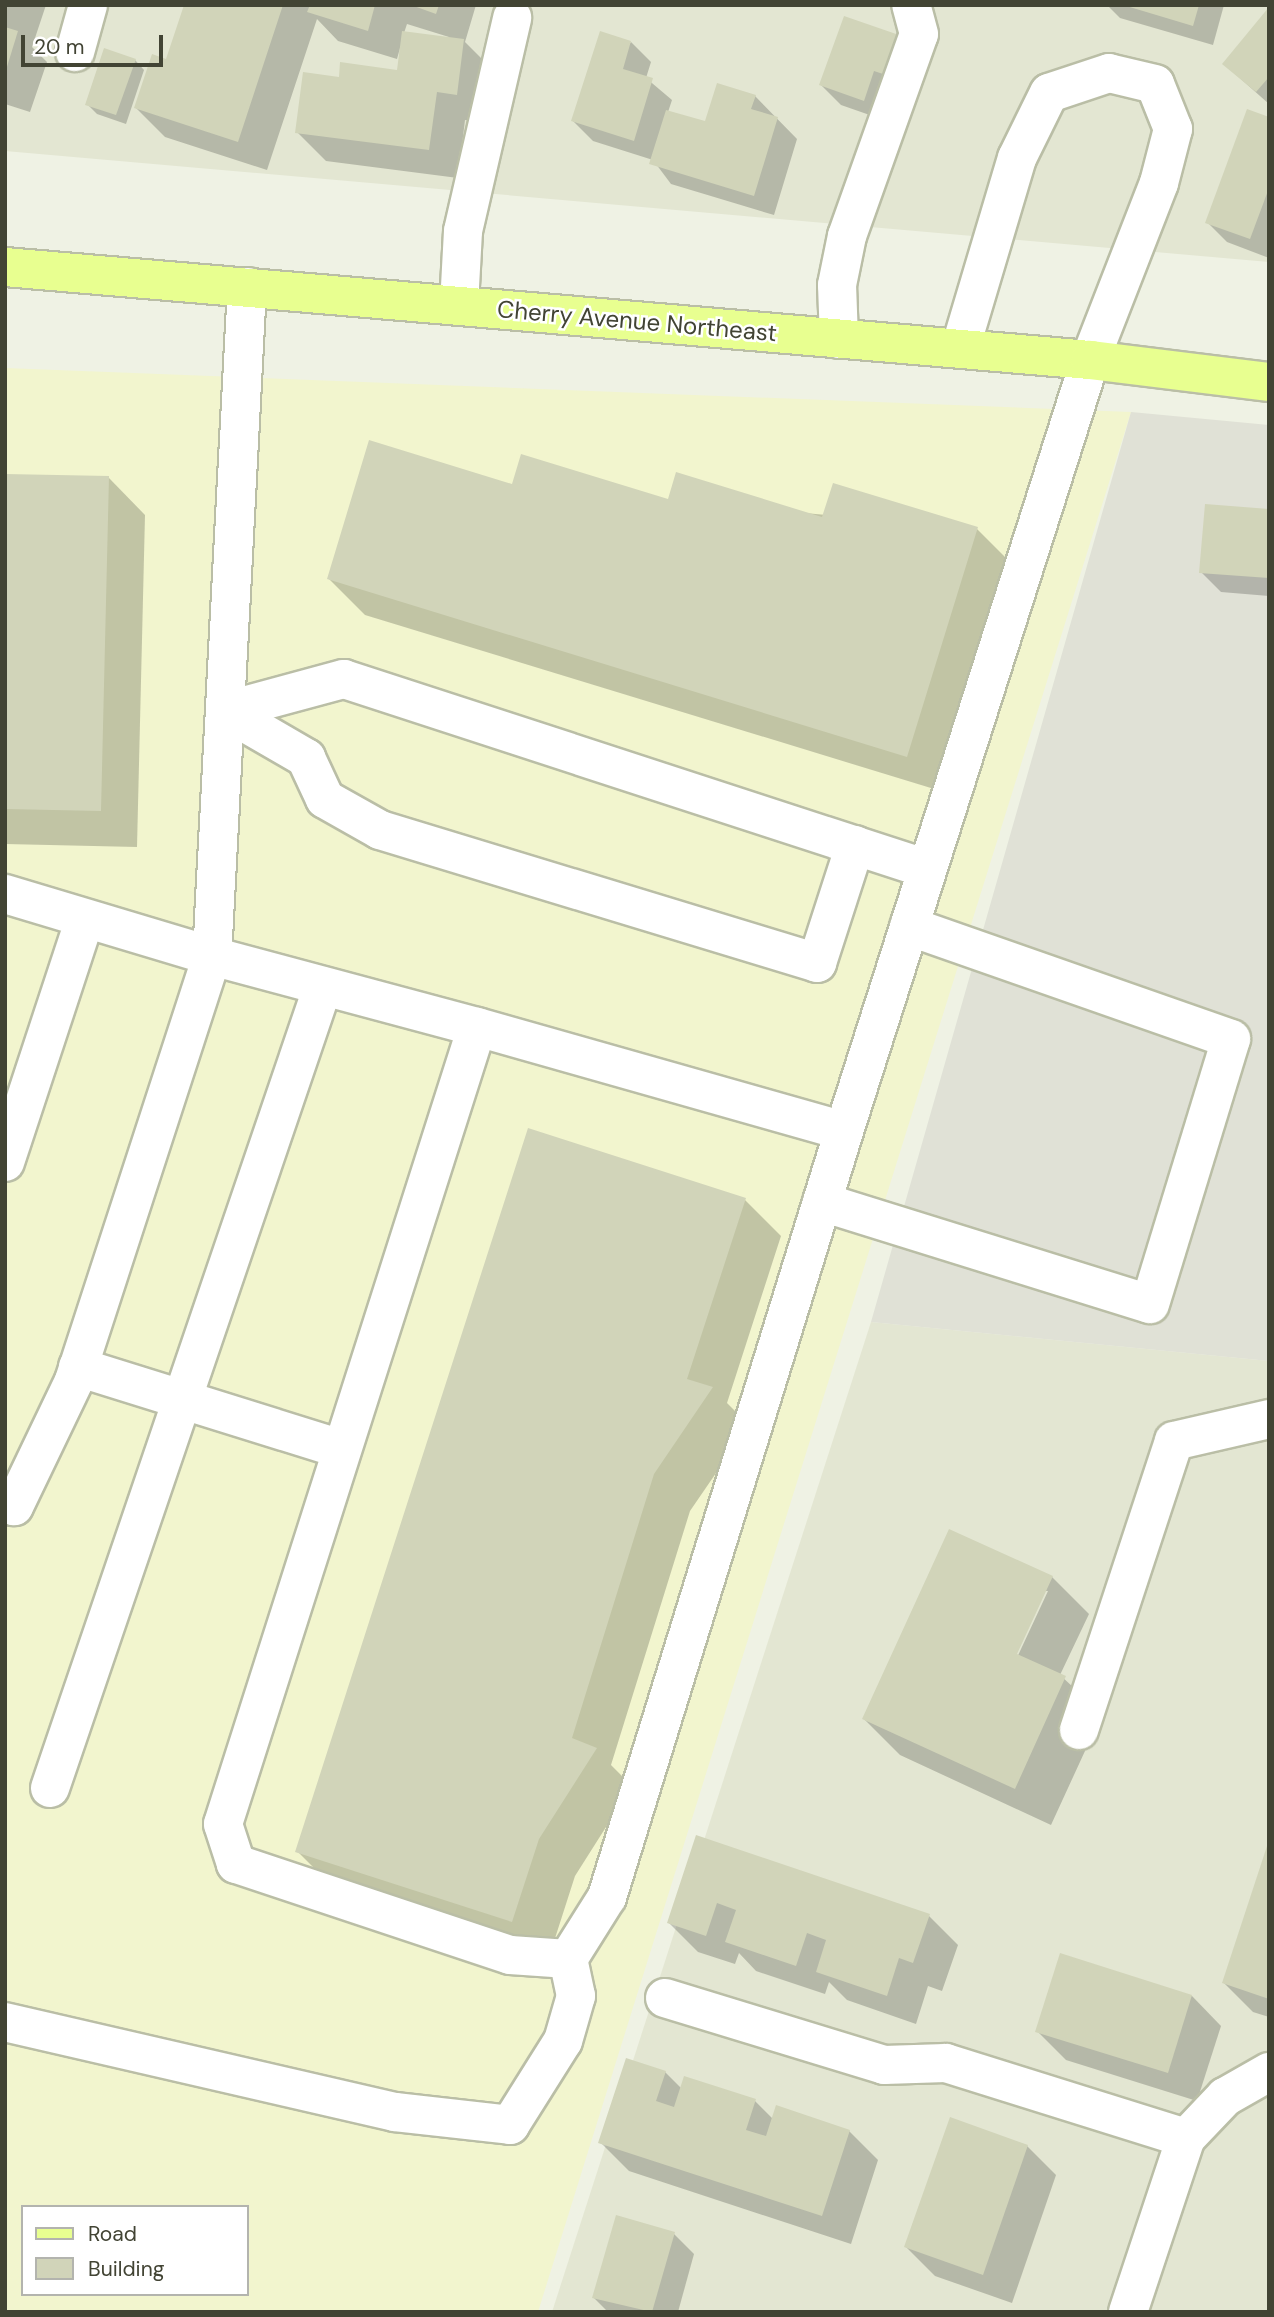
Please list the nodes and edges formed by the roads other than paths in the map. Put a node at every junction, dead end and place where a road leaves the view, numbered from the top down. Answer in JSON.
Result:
{"nodes":[{"id":1,"x":88,"y":5,"type":"edge"},
{"id":2,"x":911,"y":5,"type":"edge"},
{"id":3,"x":512,"y":18,"type":"dead end"},
{"id":4,"x":75,"y":52,"type":"dead end"},
{"id":5,"x":5,"y":267,"type":"edge"},
{"id":6,"x":247,"y":287,"type":"junction"},
{"id":7,"x":459,"y":305,"type":"junction"},
{"id":8,"x":839,"y":339,"type":"junction"},
{"id":9,"x":960,"y":349,"type":"junction"},
{"id":10,"x":1090,"y":360,"type":"junction"},
{"id":11,"x":1269,"y":382,"type":"edge"},
{"id":12,"x":225,"y":711,"type":"junction"},
{"id":13,"x":855,"y":845,"type":"junction"},
{"id":14,"x":927,"y":869,"type":"junction"},
{"id":15,"x":5,"y":894,"type":"edge"},
{"id":16,"x":85,"y":919,"type":"junction"},
{"id":17,"x":909,"y":926,"type":"junction"},
{"id":18,"x":212,"y":956,"type":"junction"},
{"id":19,"x":323,"y":986,"type":"junction"},
{"id":20,"x":477,"y":1027,"type":"junction"},
{"id":21,"x":844,"y":1131,"type":"junction"},
{"id":22,"x":5,"y":1162,"type":"edge"},
{"id":23,"x":822,"y":1202,"type":"junction"},
{"id":24,"x":78,"y":1367,"type":"junction"},
{"id":25,"x":183,"y":1399,"type":"junction"},
{"id":26,"x":1269,"y":1419,"type":"edge"},
{"id":27,"x":342,"y":1448,"type":"junction"},
{"id":28,"x":5,"y":1503,"type":"edge"},
{"id":29,"x":1079,"y":1730,"type":"dead end"},
{"id":30,"x":50,"y":1788,"type":"dead end"},
{"id":31,"x":568,"y":1959,"type":"junction"},
{"id":32,"x":665,"y":1998,"type":"dead end"},
{"id":33,"x":5,"y":2022,"type":"edge"},
{"id":34,"x":1269,"y":2073,"type":"edge"},
{"id":35,"x":1186,"y":2138,"type":"junction"},
{"id":36,"x":1128,"y":2312,"type":"edge"}],
"edges":[{"from":1,"to":4,"type":"street"},
{"from":2,"to":8,"type":"street"},
{"from":3,"to":7,"type":"street"},
{"from":5,"to":6,"type":"main road","name":"Cherry Avenue Northeast"},
{"from":6,"to":7,"type":"main road","name":"Cherry Avenue Northeast"},
{"from":6,"to":12,"type":"street"},
{"from":7,"to":8,"type":"main road","name":"Cherry Avenue Northeast"},
{"from":8,"to":9,"type":"main road","name":"Cherry Avenue Northeast"},
{"from":9,"to":10,"type":"main road","name":"Cherry Avenue Northeast"},
{"from":9,"to":10,"type":"street"},
{"from":10,"to":11,"type":"main road","name":"Cherry Avenue Northeast"},
{"from":10,"to":14,"type":"street"},
{"from":12,"to":13,"type":"street"},
{"from":12,"to":13,"type":"street"},
{"from":12,"to":18,"type":"street"},
{"from":13,"to":14,"type":"street"},
{"from":14,"to":17,"type":"street"},
{"from":15,"to":16,"type":"street"},
{"from":16,"to":18,"type":"street"},
{"from":16,"to":22,"type":"street"},
{"from":17,"to":21,"type":"street"},
{"from":17,"to":23,"type":"street"},
{"from":18,"to":19,"type":"street"},
{"from":18,"to":24,"type":"street"},
{"from":19,"to":20,"type":"street"},
{"from":19,"to":25,"type":"street"},
{"from":20,"to":21,"type":"street"},
{"from":20,"to":27,"type":"street"},
{"from":21,"to":23,"type":"street"},
{"from":23,"to":31,"type":"street"},
{"from":24,"to":25,"type":"street"},
{"from":24,"to":28,"type":"street"},
{"from":25,"to":27,"type":"street"},
{"from":25,"to":30,"type":"street"},
{"from":26,"to":29,"type":"street"},
{"from":27,"to":31,"type":"street"},
{"from":31,"to":33,"type":"street"},
{"from":32,"to":35,"type":"street"},
{"from":34,"to":35,"type":"street"},
{"from":35,"to":36,"type":"street"}]}
